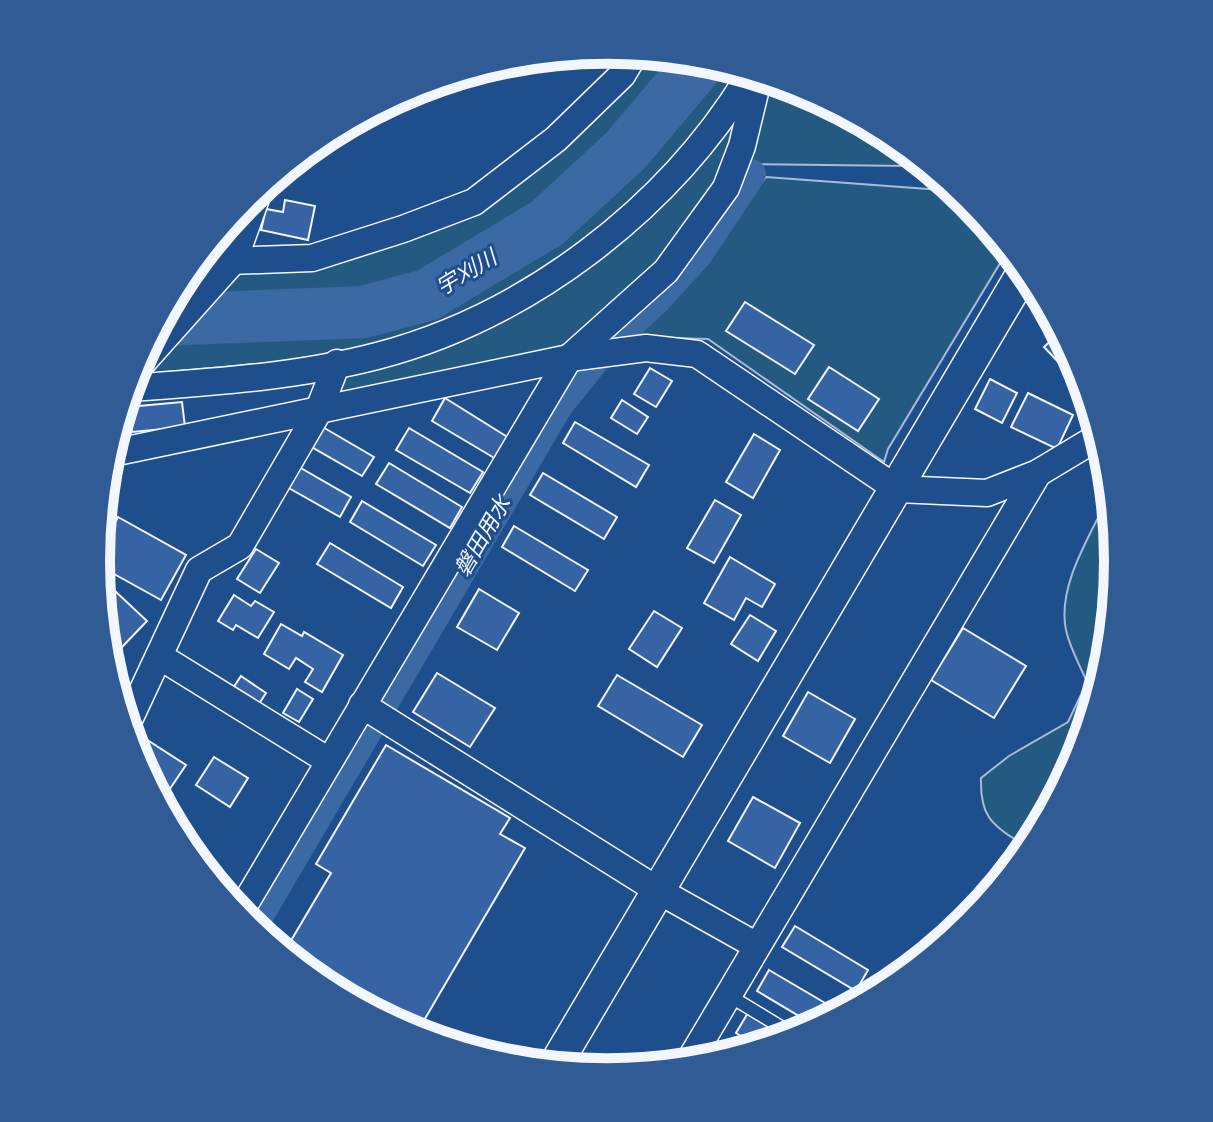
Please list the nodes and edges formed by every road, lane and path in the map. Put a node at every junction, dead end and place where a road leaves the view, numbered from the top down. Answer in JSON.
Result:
{"nodes":[{"id":1,"x":628,"y":65,"type":"edge"},
{"id":2,"x":744,"y":84,"type":"edge"},
{"id":3,"x":756,"y":87,"type":"edge"},
{"id":4,"x":241,"y":225,"type":"edge"},
{"id":5,"x":220,"y":265,"type":"edge"},
{"id":6,"x":1018,"y":282,"type":"edge"},
{"id":7,"x":165,"y":333,"type":"edge"},
{"id":8,"x":569,"y":358,"type":"junction"},
{"id":9,"x":337,"y":363,"type":"junction"},
{"id":10,"x":141,"y":387,"type":"edge"},
{"id":11,"x":318,"y":412,"type":"junction"},
{"id":12,"x":1089,"y":442,"type":"edge"},
{"id":13,"x":122,"y":451,"type":"edge"},
{"id":14,"x":1038,"y":473,"type":"junction"},
{"id":15,"x":897,"y":489,"type":"junction"},
{"id":16,"x":159,"y":656,"type":"junction"},
{"id":17,"x":362,"y":705,"type":"junction"},
{"id":18,"x":133,"y":711,"type":"edge"},
{"id":19,"x":329,"y":761,"type":"junction"},
{"id":20,"x":659,"y":891,"type":"junction"},
{"id":21,"x":246,"y":902,"type":"edge"},
{"id":22,"x":757,"y":946,"type":"junction"},
{"id":23,"x":728,"y":995,"type":"junction"},
{"id":24,"x":780,"y":1027,"type":"edge"},
{"id":25,"x":696,"y":1049,"type":"edge"},
{"id":26,"x":561,"y":1056,"type":"edge"}],
"edges":[{"from":1,"to":5,"type":"street"},
{"from":2,"to":9,"type":"street"},
{"from":3,"to":8,"type":"street"},
{"from":4,"to":5,"type":"street"},
{"from":5,"to":7,"type":"street"},
{"from":6,"to":15,"type":"street"},
{"from":8,"to":11,"type":"street"},
{"from":8,"to":15,"type":"street"},
{"from":8,"to":17,"type":"street"},
{"from":9,"to":10,"type":"street"},
{"from":9,"to":11,"type":"street"},
{"from":11,"to":13,"type":"street"},
{"from":11,"to":16,"type":"street"},
{"from":12,"to":14,"type":"street"},
{"from":14,"to":15,"type":"street"},
{"from":14,"to":22,"type":"street"},
{"from":15,"to":20,"type":"street"},
{"from":16,"to":18,"type":"street"},
{"from":16,"to":19,"type":"street"},
{"from":17,"to":19,"type":"street"},
{"from":17,"to":20,"type":"street"},
{"from":19,"to":21,"type":"street"},
{"from":20,"to":22,"type":"street"},
{"from":20,"to":26,"type":"street"},
{"from":22,"to":23,"type":"street"},
{"from":23,"to":24,"type":"lane"},
{"from":23,"to":25,"type":"street"}]}
